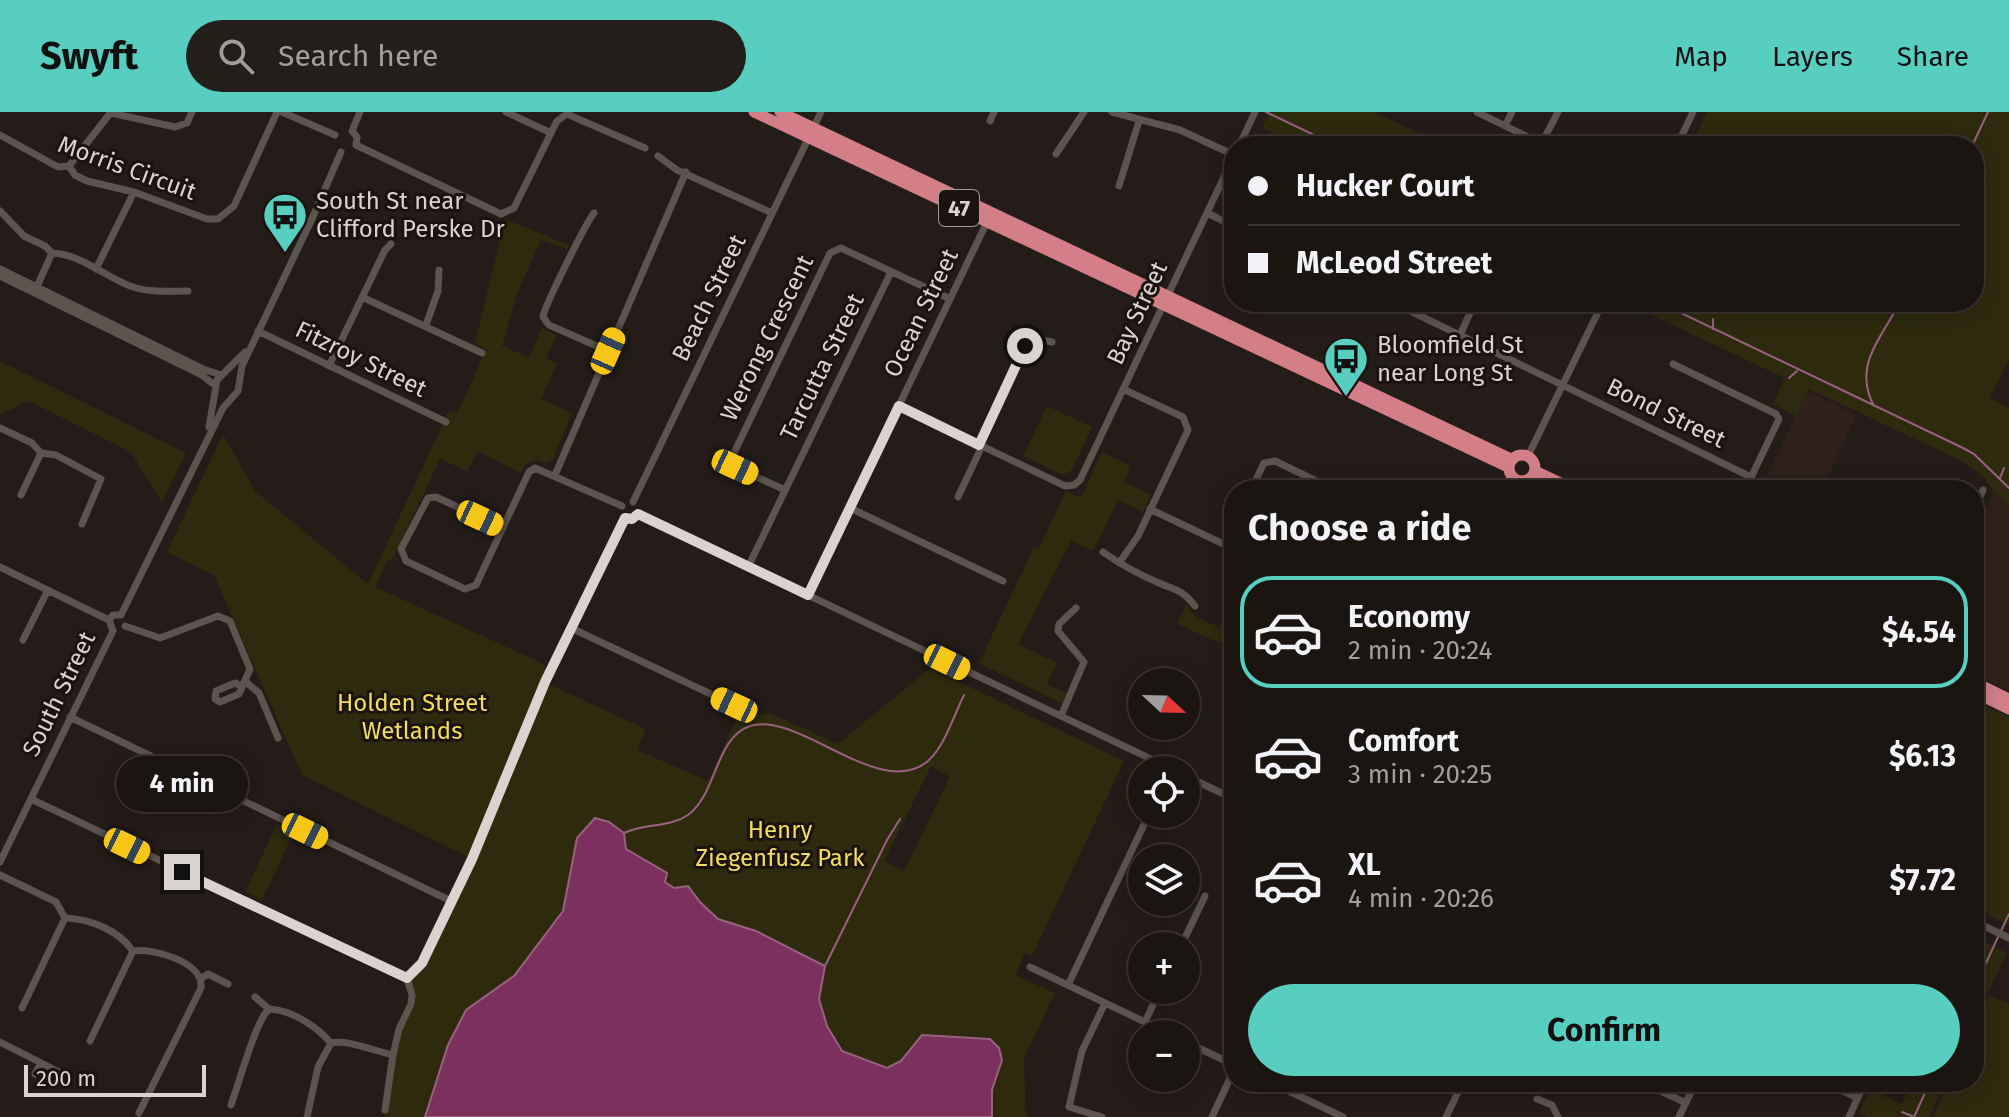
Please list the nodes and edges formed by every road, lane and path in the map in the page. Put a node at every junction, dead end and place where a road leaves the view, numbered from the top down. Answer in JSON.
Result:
{"nodes":[{"id":1,"x":111,"y":112,"type":"edge"},
{"id":2,"x":192,"y":112,"type":"edge"},
{"id":3,"x":280,"y":112,"type":"edge"},
{"id":4,"x":360,"y":112,"type":"edge"},
{"id":5,"x":506,"y":112,"type":"edge"},
{"id":6,"x":754,"y":112,"type":"edge"},
{"id":7,"x":780,"y":112,"type":"edge"},
{"id":8,"x":821,"y":112,"type":"edge"},
{"id":9,"x":994,"y":112,"type":"edge"},
{"id":10,"x":1084,"y":112,"type":"edge"},
{"id":11,"x":1112,"y":112,"type":"edge"},
{"id":12,"x":1255,"y":112,"type":"edge"},
{"id":13,"x":1477,"y":112,"type":"edge"},
{"id":14,"x":1512,"y":112,"type":"edge"},
{"id":15,"x":1558,"y":112,"type":"edge"},
{"id":16,"x":1693,"y":112,"type":"edge"},
{"id":17,"x":990,"y":121,"type":"dead end"},
{"id":18,"x":1139,"y":121,"type":"junction"},
{"id":19,"x":1505,"y":126,"type":"junction"},
{"id":20,"x":352,"y":131,"type":"junction"},
{"id":21,"x":638,"y":131,"type":"dead end"},
{"id":22,"x":551,"y":133,"type":"junction"},
{"id":23,"x":811,"y":133,"type":"junction"},
{"id":24,"x":0,"y":135,"type":"edge"},
{"id":25,"x":335,"y":135,"type":"junction"},
{"id":26,"x":1244,"y":136,"type":"edge"},
{"id":27,"x":1530,"y":136,"type":"edge"},
{"id":28,"x":1544,"y":136,"type":"edge"},
{"id":29,"x":1682,"y":136,"type":"edge"},
{"id":30,"x":633,"y":142,"type":"junction"},
{"id":31,"x":356,"y":145,"type":"junction"},
{"id":32,"x":645,"y":148,"type":"dead end"},
{"id":33,"x":1224,"y":151,"type":"edge"},
{"id":34,"x":341,"y":152,"type":"junction"},
{"id":35,"x":1056,"y":154,"type":"dead end"},
{"id":36,"x":658,"y":156,"type":"dead end"},
{"id":37,"x":69,"y":166,"type":"junction"},
{"id":38,"x":686,"y":172,"type":"junction"},
{"id":39,"x":1224,"y":177,"type":"edge"},
{"id":40,"x":1119,"y":186,"type":"dead end"},
{"id":41,"x":134,"y":192,"type":"junction"},
{"id":42,"x":0,"y":211,"type":"edge"},
{"id":43,"x":594,"y":213,"type":"dead end"},
{"id":44,"x":772,"y":213,"type":"junction"},
{"id":45,"x":1207,"y":213,"type":"junction"},
{"id":46,"x":1224,"y":221,"type":"edge"},
{"id":47,"x":987,"y":222,"type":"junction"},
{"id":48,"x":391,"y":244,"type":"dead end"},
{"id":49,"x":52,"y":253,"type":"junction"},
{"id":50,"x":0,"y":269,"type":"edge"},
{"id":51,"x":96,"y":269,"type":"junction"},
{"id":52,"x":439,"y":270,"type":"dead end"},
{"id":53,"x":891,"y":272,"type":"junction"},
{"id":54,"x":0,"y":276,"type":"edge"},
{"id":55,"x":35,"y":290,"type":"junction"},
{"id":56,"x":188,"y":291,"type":"dead end"},
{"id":57,"x":362,"y":297,"type":"junction"},
{"id":58,"x":950,"y":299,"type":"junction"},
{"id":59,"x":1166,"y":300,"type":"junction"},
{"id":60,"x":1413,"y":312,"type":"edge"},
{"id":61,"x":1470,"y":312,"type":"edge"},
{"id":62,"x":1598,"y":312,"type":"edge"},
{"id":63,"x":426,"y":325,"type":"junction"},
{"id":64,"x":258,"y":331,"type":"junction"},
{"id":65,"x":1460,"y":335,"type":"junction"},
{"id":66,"x":1052,"y":342,"type":"dead end"},
{"id":67,"x":250,"y":347,"type":"junction"},
{"id":68,"x":608,"y":351,"type":"junction"},
{"id":69,"x":482,"y":353,"type":"dead end"},
{"id":70,"x":1673,"y":364,"type":"dead end"},
{"id":71,"x":329,"y":366,"type":"junction"},
{"id":72,"x":222,"y":375,"type":"junction"},
{"id":73,"x":239,"y":381,"type":"junction"},
{"id":74,"x":1563,"y":385,"type":"junction"},
{"id":75,"x":216,"y":388,"type":"junction"},
{"id":76,"x":1123,"y":389,"type":"junction"},
{"id":77,"x":230,"y":397,"type":"junction"},
{"id":78,"x":899,"y":406,"type":"junction"},
{"id":79,"x":446,"y":422,"type":"dead end"},
{"id":80,"x":0,"y":428,"type":"edge"},
{"id":81,"x":205,"y":441,"type":"junction"},
{"id":82,"x":981,"y":445,"type":"junction"},
{"id":83,"x":41,"y":453,"type":"junction"},
{"id":84,"x":1528,"y":456,"type":"junction"},
{"id":85,"x":1510,"y":463,"type":"junction"},
{"id":86,"x":1533,"y":474,"type":"junction"},
{"id":87,"x":555,"y":475,"type":"junction"},
{"id":88,"x":1751,"y":477,"type":"junction"},
{"id":89,"x":1256,"y":480,"type":"edge"},
{"id":90,"x":1314,"y":480,"type":"edge"},
{"id":91,"x":1512,"y":480,"type":"edge"},
{"id":92,"x":1523,"y":480,"type":"edge"},
{"id":93,"x":1542,"y":480,"type":"edge"},
{"id":94,"x":1549,"y":480,"type":"edge"},
{"id":95,"x":1750,"y":480,"type":"edge"},
{"id":96,"x":785,"y":490,"type":"junction"},
{"id":97,"x":21,"y":495,"type":"dead end"},
{"id":98,"x":958,"y":497,"type":"dead end"},
{"id":99,"x":633,"y":502,"type":"junction"},
{"id":100,"x":622,"y":506,"type":"junction"},
{"id":101,"x":850,"y":508,"type":"junction"},
{"id":102,"x":1150,"y":509,"type":"junction"},
{"id":103,"x":638,"y":514,"type":"junction"},
{"id":104,"x":625,"y":518,"type":"junction"},
{"id":105,"x":82,"y":524,"type":"dead end"},
{"id":106,"x":503,"y":528,"type":"junction"},
{"id":107,"x":1224,"y":545,"type":"edge"},
{"id":108,"x":1103,"y":552,"type":"dead end"},
{"id":109,"x":1119,"y":563,"type":"junction"},
{"id":110,"x":0,"y":567,"type":"edge"},
{"id":111,"x":748,"y":567,"type":"junction"},
{"id":112,"x":1003,"y":581,"type":"dead end"},
{"id":113,"x":48,"y":590,"type":"junction"},
{"id":114,"x":808,"y":595,"type":"junction"},
{"id":115,"x":1195,"y":606,"type":"dead end"},
{"id":116,"x":1076,"y":608,"type":"dead end"},
{"id":117,"x":121,"y":615,"type":"junction"},
{"id":118,"x":109,"y":620,"type":"junction"},
{"id":119,"x":125,"y":626,"type":"junction"},
{"id":120,"x":571,"y":628,"type":"junction"},
{"id":121,"x":113,"y":631,"type":"junction"},
{"id":122,"x":23,"y":640,"type":"dead end"},
{"id":123,"x":1984,"y":687,"type":"edge"},
{"id":124,"x":1984,"y":697,"type":"edge"},
{"id":125,"x":2009,"y":699,"type":"edge"},
{"id":126,"x":734,"y":705,"type":"dead end"},
{"id":127,"x":2009,"y":709,"type":"edge"},
{"id":128,"x":1061,"y":716,"type":"junction"},
{"id":129,"x":70,"y":717,"type":"junction"},
{"id":130,"x":278,"y":738,"type":"dead end"},
{"id":131,"x":1142,"y":756,"type":"edge"},
{"id":132,"x":1200,"y":783,"type":"edge"},
{"id":133,"x":1224,"y":794,"type":"edge"},
{"id":134,"x":31,"y":799,"type":"junction"},
{"id":135,"x":1142,"y":828,"type":"edge"},
{"id":136,"x":0,"y":862,"type":"edge"},
{"id":137,"x":0,"y":875,"type":"edge"},
{"id":138,"x":1205,"y":896,"type":"dead end"},
{"id":139,"x":451,"y":901,"type":"junction"},
{"id":140,"x":65,"y":918,"type":"junction"},
{"id":141,"x":1984,"y":926,"type":"edge"},
{"id":142,"x":1188,"y":932,"type":"edge"},
{"id":143,"x":2009,"y":938,"type":"edge"},
{"id":144,"x":133,"y":951,"type":"junction"},
{"id":145,"x":1030,"y":967,"type":"dead end"},
{"id":146,"x":202,"y":978,"type":"junction"},
{"id":147,"x":407,"y":978,"type":"junction"},
{"id":148,"x":228,"y":984,"type":"dead end"},
{"id":149,"x":1068,"y":985,"type":"junction"},
{"id":150,"x":255,"y":997,"type":"dead end"},
{"id":151,"x":1105,"y":1003,"type":"junction"},
{"id":152,"x":22,"y":1008,"type":"dead end"},
{"id":153,"x":269,"y":1009,"type":"junction"},
{"id":154,"x":1141,"y":1020,"type":"edge"},
{"id":155,"x":90,"y":1041,"type":"dead end"},
{"id":156,"x":0,"y":1042,"type":"edge"},
{"id":157,"x":331,"y":1043,"type":"junction"},
{"id":158,"x":1200,"y":1048,"type":"edge"},
{"id":159,"x":393,"y":1055,"type":"junction"},
{"id":160,"x":1224,"y":1057,"type":"edge"},
{"id":161,"x":41,"y":1063,"type":"junction"},
{"id":162,"x":61,"y":1073,"type":"dead end"},
{"id":163,"x":35,"y":1074,"type":"dead end"},
{"id":164,"x":1224,"y":1092,"type":"edge"},
{"id":165,"x":1291,"y":1092,"type":"edge"},
{"id":166,"x":1458,"y":1092,"type":"edge"},
{"id":167,"x":1663,"y":1092,"type":"edge"},
{"id":168,"x":1691,"y":1092,"type":"edge"},
{"id":169,"x":1845,"y":1092,"type":"edge"},
{"id":170,"x":1861,"y":1092,"type":"edge"},
{"id":171,"x":1858,"y":1098,"type":"junction"},
{"id":172,"x":1537,"y":1099,"type":"dead end"},
{"id":173,"x":1686,"y":1103,"type":"junction"},
{"id":174,"x":231,"y":1105,"type":"dead end"},
{"id":175,"x":385,"y":1110,"type":"dead end"},
{"id":176,"x":129,"y":1112,"type":"dead end"},
{"id":177,"x":140,"y":1115,"type":"edge"},
{"id":178,"x":1340,"y":1116,"type":"edge"},
{"id":179,"x":307,"y":1117,"type":"edge"},
{"id":180,"x":1102,"y":1117,"type":"edge"},
{"id":181,"x":1212,"y":1117,"type":"edge"},
{"id":182,"x":1446,"y":1117,"type":"edge"},
{"id":183,"x":1558,"y":1117,"type":"edge"},
{"id":184,"x":1679,"y":1117,"type":"edge"},
{"id":185,"x":1849,"y":1117,"type":"edge"}],
"edges":[{"from":1,"to":2,"type":"street"},
{"from":1,"to":37,"type":"street"},
{"from":3,"to":25,"type":"street"},
{"from":3,"to":41,"type":"street","name":"Morris Circuit"},
{"from":4,"to":20,"type":"street"},
{"from":5,"to":22,"type":"street"},
{"from":6,"to":23,"type":"highway","number":"47"},
{"from":7,"to":23,"type":"highway","number":"47"},
{"from":8,"to":23,"type":"street","name":"Beach Street"},
{"from":9,"to":17,"type":"street"},
{"from":10,"to":35,"type":"street"},
{"from":11,"to":18,"type":"street"},
{"from":12,"to":26,"type":"street"},
{"from":13,"to":19,"type":"street"},
{"from":14,"to":19,"type":"street"},
{"from":15,"to":28,"type":"street"},
{"from":16,"to":29,"type":"street"},
{"from":18,"to":33,"type":"street"},
{"from":18,"to":40,"type":"street"},
{"from":19,"to":27,"type":"street"},
{"from":20,"to":25,"type":"street"},
{"from":20,"to":31,"type":"street"},
{"from":21,"to":30,"type":"street"},
{"from":22,"to":30,"type":"street"},
{"from":22,"to":31,"type":"street"},
{"from":23,"to":44,"type":"street","name":"Beach Street"},
{"from":23,"to":47,"type":"highway","number":"47"},
{"from":23,"to":59,"type":"highway","number":"47"},
{"from":24,"to":37,"type":"street","name":"Morris Circuit"},
{"from":25,"to":34,"type":"street"},
{"from":30,"to":32,"type":"street"},
{"from":31,"to":34,"type":"street"},
{"from":34,"to":64,"type":"street","name":"South Street"},
{"from":36,"to":38,"type":"street"},
{"from":37,"to":41,"type":"street","name":"Morris Circuit"},
{"from":38,"to":44,"type":"street"},
{"from":38,"to":68,"type":"street"},
{"from":39,"to":45,"type":"street","name":"Bay Street"},
{"from":41,"to":51,"type":"street"},
{"from":42,"to":49,"type":"street"},
{"from":43,"to":68,"type":"street"},
{"from":44,"to":99,"type":"street","name":"Beach Street"},
{"from":45,"to":46,"type":"street"},
{"from":45,"to":59,"type":"street","name":"Bay Street"},
{"from":47,"to":58,"type":"street","name":"Ocean Street"},
{"from":47,"to":59,"type":"highway","number":"47"},
{"from":48,"to":57,"type":"street"},
{"from":49,"to":51,"type":"street"},
{"from":49,"to":55,"type":"street"},
{"from":50,"to":55,"type":"street"},
{"from":51,"to":56,"type":"street"},
{"from":52,"to":63,"type":"street"},
{"from":53,"to":58,"type":"street","name":"Werong Crescent"},
{"from":53,"to":96,"type":"street","name":"Tarcutta Street"},
{"from":53,"to":96,"type":"street","name":"Werong Crescent"},
{"from":54,"to":55,"type":"street"},
{"from":55,"to":72,"type":"street"},
{"from":55,"to":75,"type":"street"},
{"from":57,"to":63,"type":"street"},
{"from":57,"to":71,"type":"street"},
{"from":58,"to":78,"type":"street","name":"Ocean Street"},
{"from":59,"to":76,"type":"street","name":"Bay Street"},
{"from":59,"to":85,"type":"highway","number":"47"},
{"from":60,"to":65,"type":"street","name":"Bond Street"},
{"from":61,"to":65,"type":"street"},
{"from":62,"to":74,"type":"street"},
{"from":63,"to":69,"type":"street"},
{"from":64,"to":67,"type":"street","name":"South Street"},
{"from":64,"to":71,"type":"street","name":"Fitzroy Street"},
{"from":65,"to":74,"type":"street","name":"Bond Street"},
{"from":66,"to":82,"type":"street"},
{"from":67,"to":72,"type":"street","name":"South Street"},
{"from":67,"to":73,"type":"street","name":"South Street"},
{"from":68,"to":87,"type":"street"},
{"from":70,"to":88,"type":"street"},
{"from":71,"to":79,"type":"street","name":"Fitzroy Street"},
{"from":72,"to":73,"type":"street"},
{"from":72,"to":75,"type":"street","name":"South Street"},
{"from":73,"to":77,"type":"street","name":"South Street"},
{"from":74,"to":84,"type":"street"},
{"from":74,"to":88,"type":"street","name":"Bond Street"},
{"from":75,"to":77,"type":"street"},
{"from":75,"to":81,"type":"street","name":"South Street"},
{"from":76,"to":82,"type":"street","name":"Bay Street"},
{"from":76,"to":102,"type":"street"},
{"from":77,"to":81,"type":"street","name":"South Street"},
{"from":78,"to":82,"type":"street"},
{"from":78,"to":101,"type":"street","name":"Ocean Street"},
{"from":80,"to":83,"type":"street"},
{"from":81,"to":117,"type":"street","name":"South Street"},
{"from":82,"to":98,"type":"street"},
{"from":83,"to":97,"type":"street"},
{"from":83,"to":105,"type":"street"},
{"from":84,"to":85,"type":"highway"},
{"from":84,"to":86,"type":"highway"},
{"from":85,"to":91,"type":"highway"},
{"from":86,"to":92,"type":"highway"},
{"from":86,"to":93,"type":"highway"},
{"from":86,"to":94,"type":"highway"},
{"from":87,"to":100,"type":"street"},
{"from":87,"to":106,"type":"street"},
{"from":88,"to":95,"type":"street"},
{"from":89,"to":90,"type":"street"},
{"from":96,"to":111,"type":"street","name":"Tarcutta Street"},
{"from":99,"to":100,"type":"street"},
{"from":99,"to":103,"type":"street"},
{"from":100,"to":104,"type":"street"},
{"from":101,"to":112,"type":"street"},
{"from":101,"to":114,"type":"street","name":"Ocean Street"},
{"from":102,"to":107,"type":"street"},
{"from":102,"to":109,"type":"street"},
{"from":103,"to":104,"type":"street"},
{"from":103,"to":111,"type":"street"},
{"from":104,"to":120,"type":"street"},
{"from":106,"to":106,"type":"street"},
{"from":108,"to":109,"type":"street"},
{"from":109,"to":115,"type":"street"},
{"from":110,"to":113,"type":"street"},
{"from":111,"to":114,"type":"street"},
{"from":113,"to":118,"type":"street"},
{"from":113,"to":122,"type":"street"},
{"from":114,"to":128,"type":"street"},
{"from":116,"to":128,"type":"street"},
{"from":117,"to":118,"type":"street","name":"South Street"},
{"from":117,"to":119,"type":"street","name":"South Street"},
{"from":118,"to":121,"type":"street","name":"South Street"},
{"from":119,"to":121,"type":"street","name":"South Street"},
{"from":119,"to":130,"type":"street"},
{"from":120,"to":126,"type":"street"},
{"from":120,"to":139,"type":"street"},
{"from":121,"to":129,"type":"street","name":"South Street"},
{"from":123,"to":125,"type":"highway"},
{"from":124,"to":127,"type":"highway"},
{"from":128,"to":131,"type":"street"},
{"from":129,"to":134,"type":"street","name":"South Street"},
{"from":129,"to":139,"type":"street"},
{"from":132,"to":133,"type":"street"},
{"from":134,"to":136,"type":"street","name":"South Street"},
{"from":134,"to":147,"type":"street"},
{"from":135,"to":149,"type":"street"},
{"from":137,"to":140,"type":"street"},
{"from":138,"to":142,"type":"street"},
{"from":139,"to":147,"type":"street"},
{"from":140,"to":144,"type":"street"},
{"from":140,"to":152,"type":"street"},
{"from":141,"to":143,"type":"street"},
{"from":144,"to":146,"type":"street"},
{"from":144,"to":155,"type":"street"},
{"from":145,"to":149,"type":"street"},
{"from":146,"to":148,"type":"street"},
{"from":146,"to":177,"type":"street"},
{"from":147,"to":159,"type":"street"},
{"from":149,"to":151,"type":"street"},
{"from":150,"to":153,"type":"street"},
{"from":151,"to":154,"type":"street"},
{"from":151,"to":180,"type":"street"},
{"from":153,"to":157,"type":"street"},
{"from":153,"to":174,"type":"street"},
{"from":156,"to":161,"type":"street"},
{"from":157,"to":159,"type":"street"},
{"from":157,"to":179,"type":"street"},
{"from":158,"to":160,"type":"street"},
{"from":159,"to":175,"type":"street"},
{"from":161,"to":162,"type":"street"},
{"from":161,"to":163,"type":"street"},
{"from":164,"to":181,"type":"street"},
{"from":165,"to":178,"type":"street"},
{"from":166,"to":182,"type":"street"},
{"from":167,"to":173,"type":"street"},
{"from":168,"to":173,"type":"street"},
{"from":169,"to":171,"type":"street"},
{"from":170,"to":171,"type":"street"},
{"from":171,"to":185,"type":"street"},
{"from":172,"to":183,"type":"street"},
{"from":173,"to":184,"type":"street"},
{"from":176,"to":177,"type":"street"}]}
